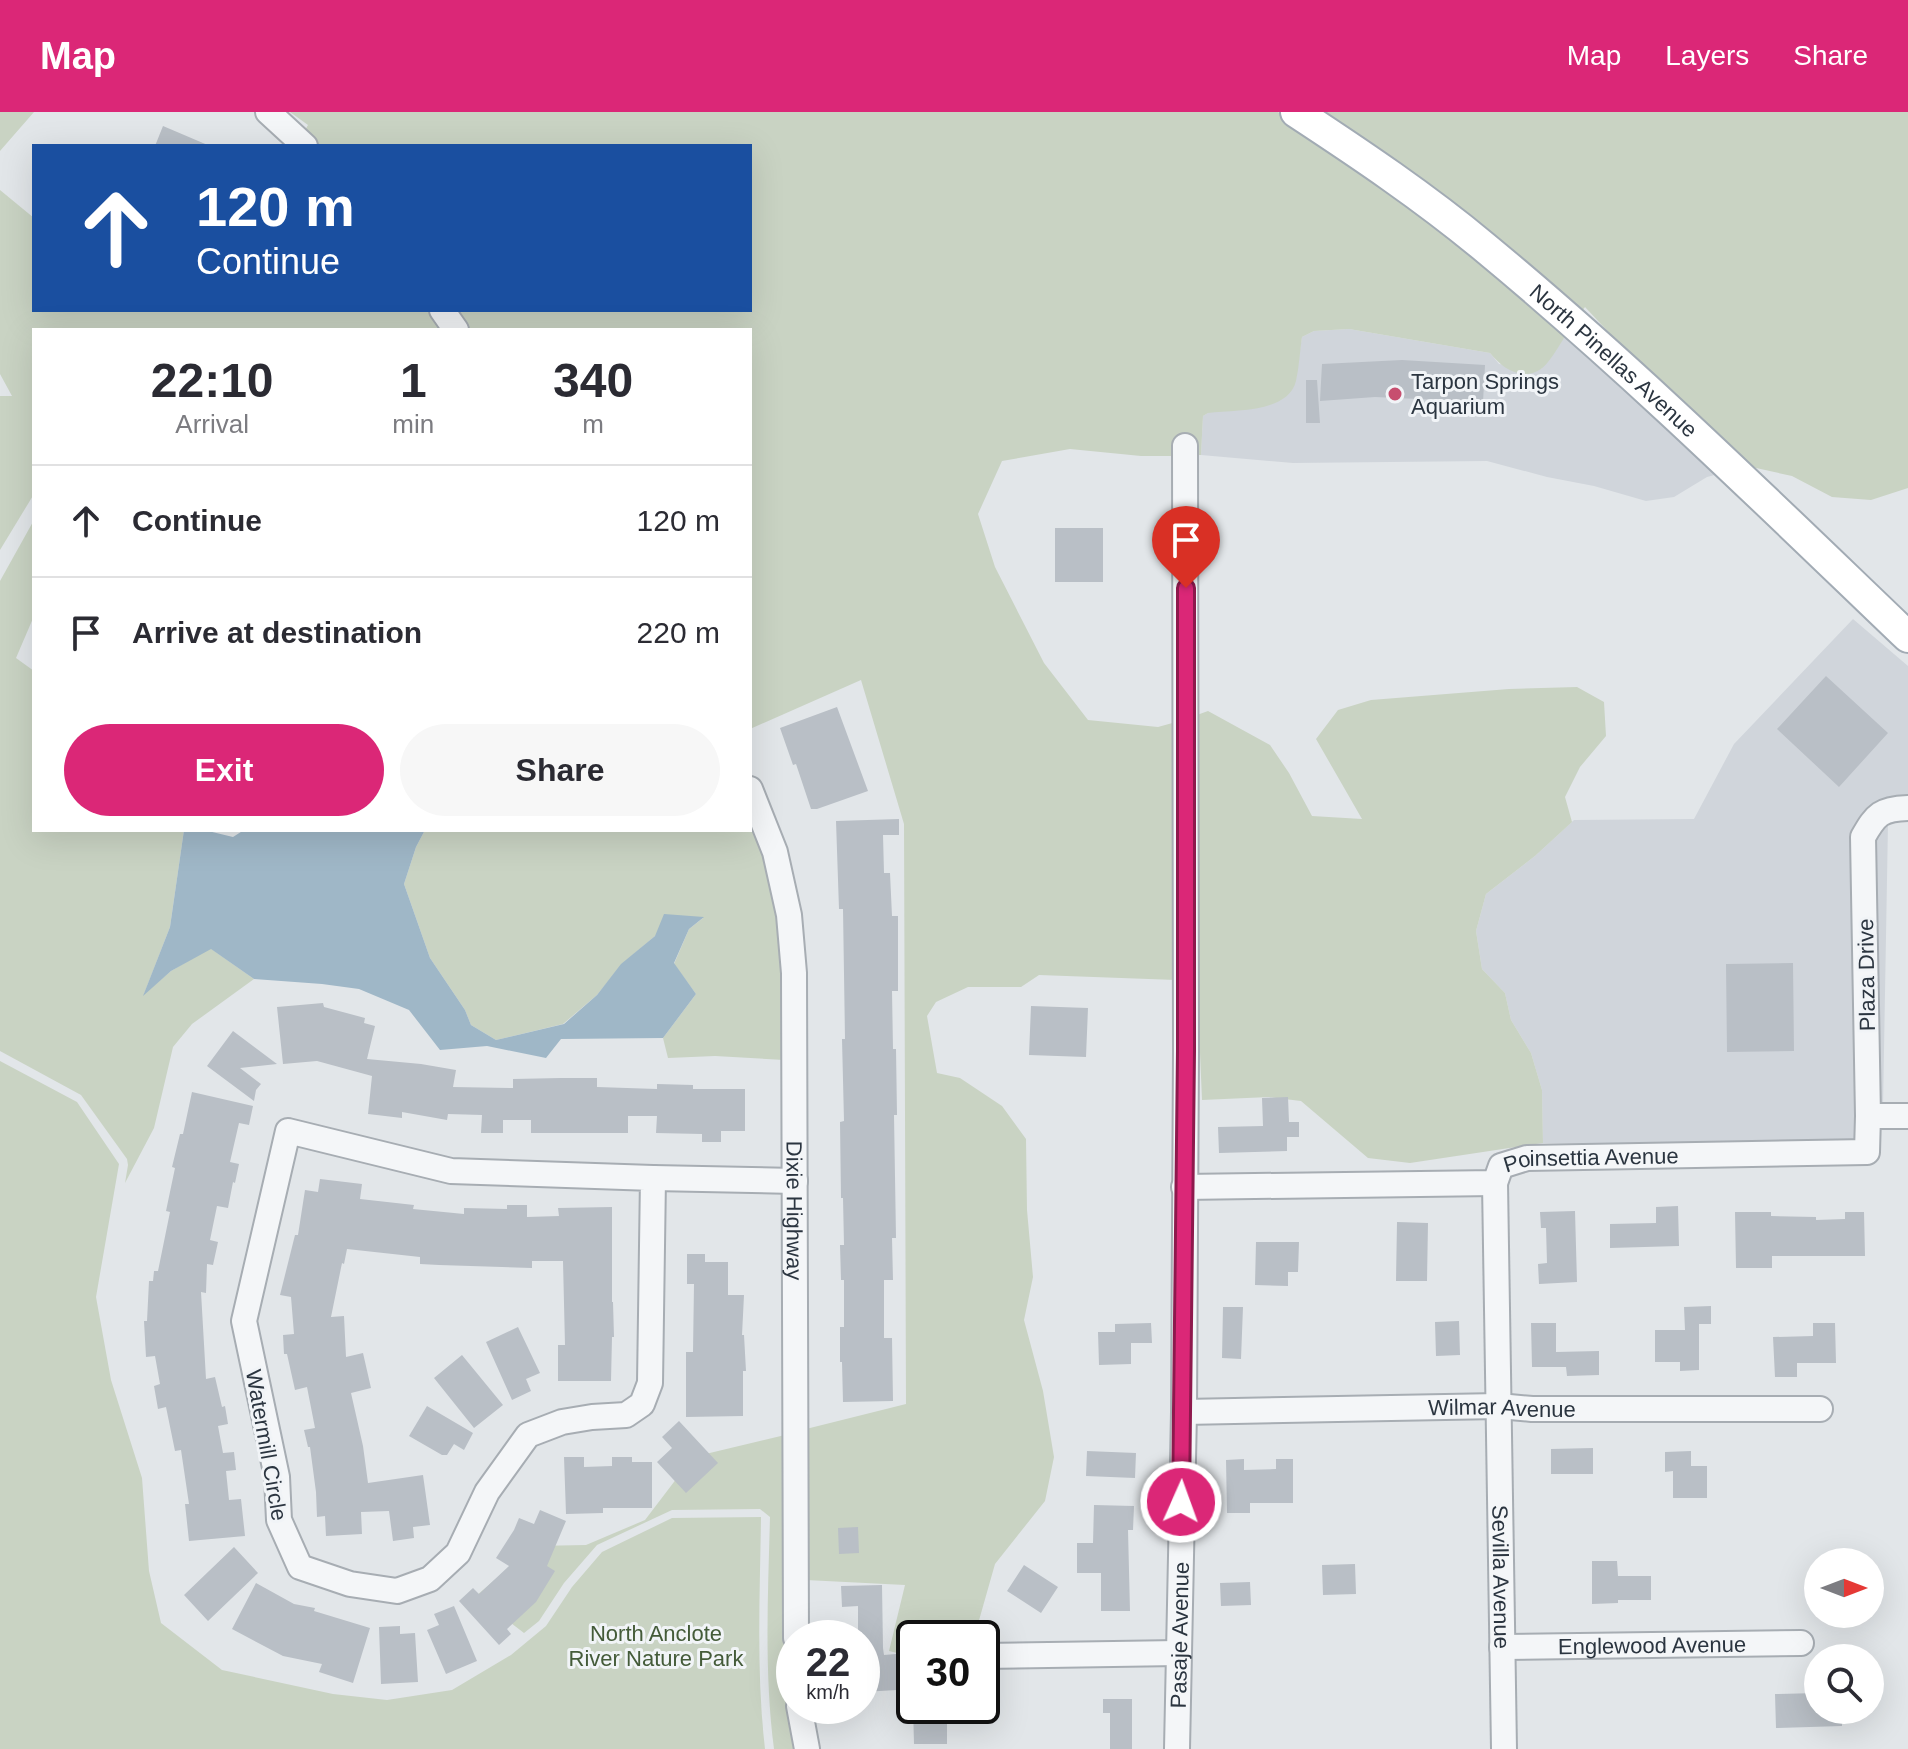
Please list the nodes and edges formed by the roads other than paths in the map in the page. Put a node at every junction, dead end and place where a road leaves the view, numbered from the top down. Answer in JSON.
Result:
{"nodes":[{"id":1,"x":268,"y":112,"type":"edge"},
{"id":2,"x":1296,"y":112,"type":"edge"},
{"id":3,"x":303,"y":144,"type":"edge"},
{"id":4,"x":1185,"y":446,"type":"dead end"},
{"id":5,"x":1908,"y":637,"type":"edge"},
{"id":6,"x":752,"y":794,"type":"edge"},
{"id":7,"x":1898,"y":809,"type":"edge"},
{"id":8,"x":1868,"y":1116,"type":"junction"},
{"id":9,"x":1908,"y":1116,"type":"edge"},
{"id":10,"x":1867,"y":1152,"type":"joint"},
{"id":11,"x":653,"y":1178,"type":"junction"},
{"id":12,"x":795,"y":1181,"type":"junction"},
{"id":13,"x":1495,"y":1183,"type":"junction"},
{"id":14,"x":1184,"y":1187,"type":"junction"},
{"id":15,"x":1499,"y":1406,"type":"junction"},
{"id":16,"x":1820,"y":1409,"type":"dead end"},
{"id":17,"x":1184,"y":1412,"type":"junction"},
{"id":18,"x":796,"y":1620,"type":"edge"},
{"id":19,"x":1801,"y":1643,"type":"dead end"},
{"id":20,"x":1502,"y":1647,"type":"junction"},
{"id":21,"x":1178,"y":1653,"type":"junction"},
{"id":22,"x":1000,"y":1656,"type":"edge"},
{"id":23,"x":802,"y":1724,"type":"edge"},
{"id":24,"x":807,"y":1749,"type":"edge"},
{"id":25,"x":1177,"y":1749,"type":"edge"},
{"id":26,"x":1504,"y":1749,"type":"edge"}],
"edges":[{"from":1,"to":3,"type":"street"},
{"from":2,"to":5,"type":"main road","name":"North Pinellas Avenue"},
{"from":4,"to":14,"type":"street","name":"Pasaje Avenue"},
{"from":6,"to":12,"type":"street","name":"Dixie Highway"},
{"from":7,"to":8,"type":"street","name":"Plaza Drive"},
{"from":8,"to":9,"type":"street"},
{"from":8,"to":10,"type":"street","name":"Plaza Drive"},
{"from":10,"to":13,"type":"street","name":"Poinsettia Avenue"},
{"from":11,"to":11,"type":"street","name":"Watermill Circle"},
{"from":11,"to":12,"type":"street","name":"Watermill Circle"},
{"from":12,"to":18,"type":"street","name":"Dixie Highway"},
{"from":13,"to":14,"type":"street","name":"Poinsettia Avenue"},
{"from":13,"to":15,"type":"street"},
{"from":14,"to":17,"type":"street","name":"Pasaje Avenue"},
{"from":15,"to":16,"type":"street","name":"Wilmar Avenue"},
{"from":15,"to":17,"type":"street","name":"Wilmar Avenue"},
{"from":15,"to":20,"type":"street","name":"Sevilla Avenue"},
{"from":17,"to":21,"type":"street","name":"Pasaje Avenue"},
{"from":19,"to":20,"type":"street","name":"Englewood Avenue"},
{"from":20,"to":26,"type":"street","name":"Sevilla Avenue"},
{"from":21,"to":22,"type":"street"},
{"from":21,"to":25,"type":"street","name":"Pasaje Avenue"},
{"from":23,"to":24,"type":"street"}]}
